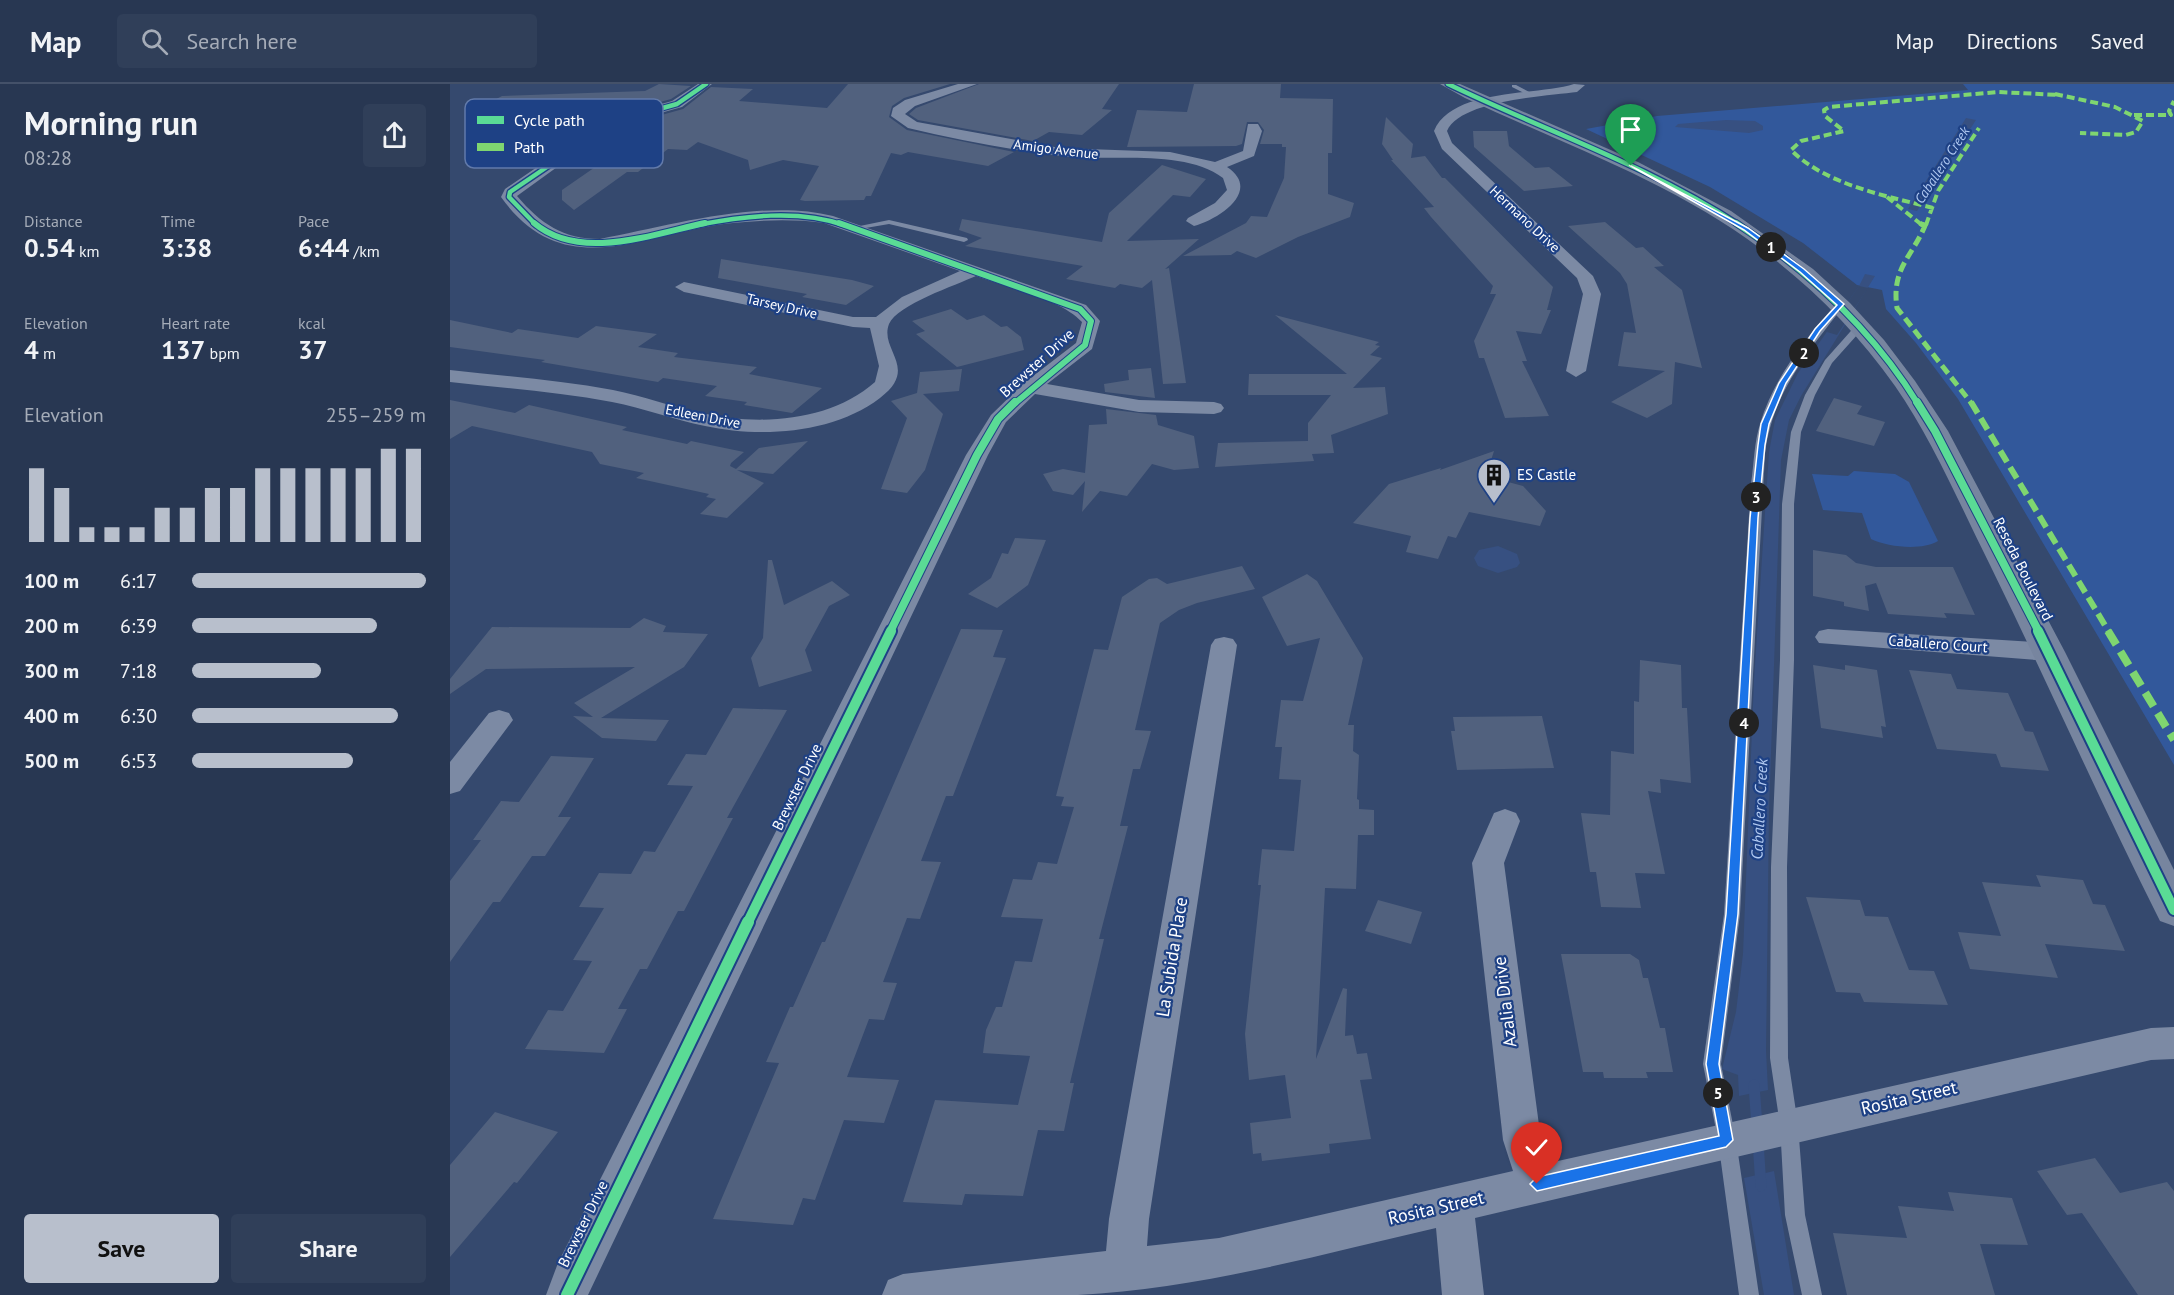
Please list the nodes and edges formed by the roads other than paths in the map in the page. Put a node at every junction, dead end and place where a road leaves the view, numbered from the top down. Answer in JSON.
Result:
{"nodes":[{"id":1,"x":706,"y":84,"type":"edge"},
{"id":2,"x":971,"y":84,"type":"edge"},
{"id":3,"x":1448,"y":84,"type":"edge"},
{"id":4,"x":1597,"y":84,"type":"edge"},
{"id":5,"x":1576,"y":85,"type":"edge"},
{"id":6,"x":1532,"y":89,"type":"edge"},
{"id":7,"x":1469,"y":94,"type":"junction"},
{"id":8,"x":1488,"y":103,"type":"junction"},
{"id":9,"x":663,"y":108,"type":"edge"},
{"id":10,"x":1253,"y":127,"type":"dead end"},
{"id":11,"x":1215,"y":167,"type":"junction"},
{"id":12,"x":545,"y":168,"type":"edge"},
{"id":13,"x":1194,"y":221,"type":"dead end"},
{"id":14,"x":854,"y":228,"type":"junction"},
{"id":15,"x":964,"y":240,"type":"dead end"},
{"id":16,"x":974,"y":271,"type":"junction"},
{"id":17,"x":684,"y":287,"type":"dead end"},
{"id":18,"x":1849,"y":313,"type":"junction"},
{"id":19,"x":880,"y":323,"type":"junction"},
{"id":20,"x":1576,"y":371,"type":"dead end"},
{"id":21,"x":450,"y":376,"type":"edge"},
{"id":22,"x":1031,"y":387,"type":"junction"},
{"id":23,"x":1214,"y":408,"type":"dead end"},
{"id":24,"x":1828,"y":636,"type":"dead end"},
{"id":25,"x":1224,"y":645,"type":"dead end"},
{"id":26,"x":2049,"y":651,"type":"junction"},
{"id":27,"x":500,"y":720,"type":"dead end"},
{"id":28,"x":450,"y":783,"type":"edge"},
{"id":29,"x":1505,"y":821,"type":"dead end"},
{"id":30,"x":2174,"y":910,"type":"edge"},
{"id":31,"x":2174,"y":1043,"type":"edge"},
{"id":32,"x":1757,"y":1134,"type":"junction"},
{"id":33,"x":1537,"y":1184,"type":"junction"},
{"id":34,"x":1454,"y":1205,"type":"junction"},
{"id":35,"x":1125,"y":1270,"type":"junction"},
{"id":36,"x":567,"y":1295,"type":"edge"},
{"id":37,"x":903,"y":1295,"type":"edge"},
{"id":38,"x":1463,"y":1295,"type":"edge"},
{"id":39,"x":1749,"y":1295,"type":"edge"},
{"id":40,"x":1812,"y":1295,"type":"edge"}],
"edges":[{"from":1,"to":9,"type":"street","name":"Brewster Drive"},
{"from":2,"to":11,"type":"street","name":"Amigo Avenue"},
{"from":3,"to":7,"type":"main road","name":"Reseda Boulevard"},
{"from":4,"to":5,"type":"street"},
{"from":5,"to":6,"type":"street"},
{"from":6,"to":7,"type":"street"},
{"from":6,"to":8,"type":"street"},
{"from":7,"to":8,"type":"main road","name":"Reseda Boulevard"},
{"from":8,"to":18,"type":"main road","name":"Reseda Boulevard"},
{"from":8,"to":20,"type":"street","name":"Hermano Drive"},
{"from":10,"to":11,"type":"street"},
{"from":11,"to":13,"type":"street"},
{"from":12,"to":14,"type":"street","name":"Brewster Drive"},
{"from":14,"to":15,"type":"lane"},
{"from":14,"to":16,"type":"street","name":"Brewster Drive"},
{"from":16,"to":19,"type":"street"},
{"from":16,"to":22,"type":"street","name":"Brewster Drive"},
{"from":17,"to":19,"type":"street","name":"Tarsey Drive"},
{"from":18,"to":26,"type":"main road","name":"Reseda Boulevard"},
{"from":18,"to":32,"type":"lane"},
{"from":18,"to":32,"type":"lane"},
{"from":19,"to":21,"type":"street","name":"Edleen Drive"},
{"from":22,"to":23,"type":"street","name":"Brewster Drive"},
{"from":22,"to":36,"type":"street","name":"Brewster Drive"},
{"from":24,"to":26,"type":"street","name":"Caballero Court"},
{"from":25,"to":35,"type":"street","name":"La Subida Place"},
{"from":26,"to":30,"type":"main road","name":"Reseda Boulevard"},
{"from":27,"to":28,"type":"street"},
{"from":29,"to":33,"type":"street","name":"Azalia Drive"},
{"from":31,"to":32,"type":"street","name":"Rosita Street"},
{"from":32,"to":33,"type":"street","name":"Rosita Street"},
{"from":32,"to":39,"type":"lane"},
{"from":32,"to":40,"type":"lane"},
{"from":33,"to":34,"type":"street","name":"Rosita Street"},
{"from":34,"to":35,"type":"street","name":"Rosita Street"},
{"from":34,"to":38,"type":"street"},
{"from":35,"to":37,"type":"street","name":"Rosita Street"}]}
